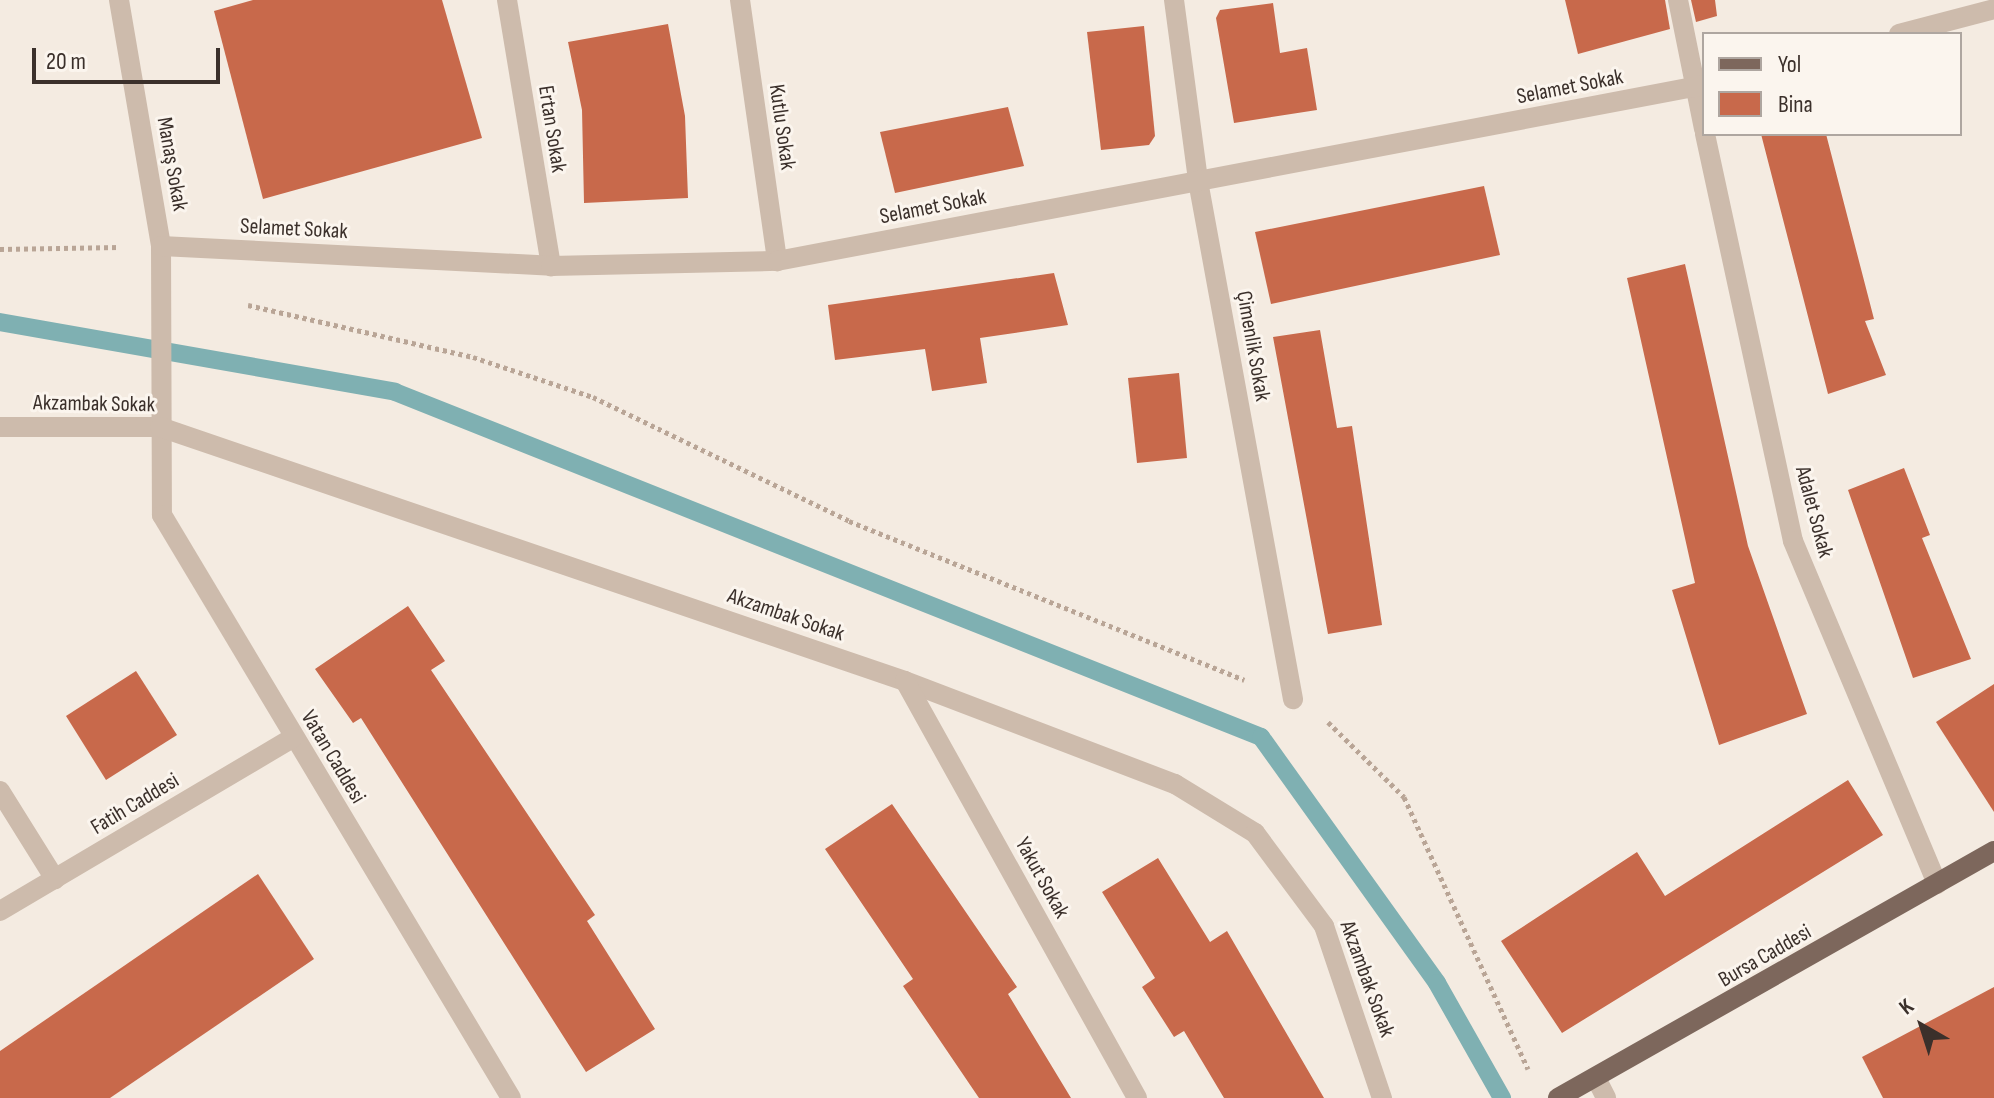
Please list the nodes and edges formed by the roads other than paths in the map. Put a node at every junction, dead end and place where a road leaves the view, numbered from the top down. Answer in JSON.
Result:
{"nodes":[{"id":1,"x":119,"y":0,"type":"edge"},
{"id":2,"x":507,"y":0,"type":"edge"},
{"id":3,"x":740,"y":0,"type":"edge"},
{"id":4,"x":1174,"y":0,"type":"edge"},
{"id":5,"x":1678,"y":0,"type":"edge"},
{"id":6,"x":1994,"y":9,"type":"edge"},
{"id":7,"x":1907,"y":32,"type":"edge"},
{"id":8,"x":1700,"y":86,"type":"edge"},
{"id":9,"x":1706,"y":136,"type":"edge"},
{"id":10,"x":1198,"y":181,"type":"junction"},
{"id":11,"x":161,"y":246,"type":"junction"},
{"id":12,"x":777,"y":261,"type":"junction"},
{"id":13,"x":551,"y":266,"type":"junction"},
{"id":14,"x":163,"y":290,"type":"joint"},
{"id":15,"x":0,"y":427,"type":"edge"},
{"id":16,"x":160,"y":427,"type":"junction"},
{"id":17,"x":905,"y":681,"type":"junction"},
{"id":18,"x":1293,"y":699,"type":"road end"},
{"id":19,"x":293,"y":738,"type":"junction"},
{"id":20,"x":0,"y":791,"type":"edge"},
{"id":21,"x":1994,"y":851,"type":"edge"},
{"id":22,"x":55,"y":879,"type":"junction"},
{"id":23,"x":1937,"y":884,"type":"junction"},
{"id":24,"x":0,"y":911,"type":"edge"},
{"id":25,"x":1602,"y":1089,"type":"edge"},
{"id":26,"x":1560,"y":1096,"type":"edge"},
{"id":27,"x":511,"y":1098,"type":"edge"},
{"id":28,"x":1137,"y":1098,"type":"edge"},
{"id":29,"x":1382,"y":1098,"type":"edge"}],
"edges":[{"from":1,"to":11,"type":"street","name":"Manaş Sokak"},
{"from":2,"to":13,"type":"street","name":"Ertan Sokak"},
{"from":3,"to":12,"type":"street","name":"Kutlu Sokak"},
{"from":4,"to":10,"type":"street","name":"Çimenlik Sokak"},
{"from":5,"to":8,"type":"street","name":"Adalet Sokak"},
{"from":6,"to":7,"type":"street"},
{"from":8,"to":10,"type":"street","name":"Selamet Sokak"},
{"from":9,"to":23,"type":"street","name":"Adalet Sokak"},
{"from":10,"to":12,"type":"street","name":"Selamet Sokak"},
{"from":10,"to":18,"type":"street","name":"Çimenlik Sokak"},
{"from":11,"to":13,"type":"street","name":"Selamet Sokak"},
{"from":11,"to":14,"type":"street","name":"Manaş Sokak"},
{"from":12,"to":13,"type":"street","name":"Selamet Sokak"},
{"from":14,"to":16,"type":"street","name":"Vatan Caddesi"},
{"from":15,"to":16,"type":"street","name":"Akzambak Sokak"},
{"from":16,"to":17,"type":"street","name":"Akzambak Sokak"},
{"from":16,"to":19,"type":"street","name":"Vatan Caddesi"},
{"from":17,"to":28,"type":"street","name":"Yakut Sokak"},
{"from":17,"to":29,"type":"street","name":"Akzambak Sokak"},
{"from":19,"to":22,"type":"street","name":"Fatih Caddesi"},
{"from":19,"to":27,"type":"street","name":"Vatan Caddesi"},
{"from":20,"to":22,"type":"street"},
{"from":21,"to":23,"type":"main road","name":"Bursa Caddesi"},
{"from":22,"to":24,"type":"street","name":"Fatih Caddesi"},
{"from":23,"to":25,"type":"main road","name":"Bursa Caddesi"},
{"from":25,"to":26,"type":"main road","name":"Bursa Caddesi"}]}
